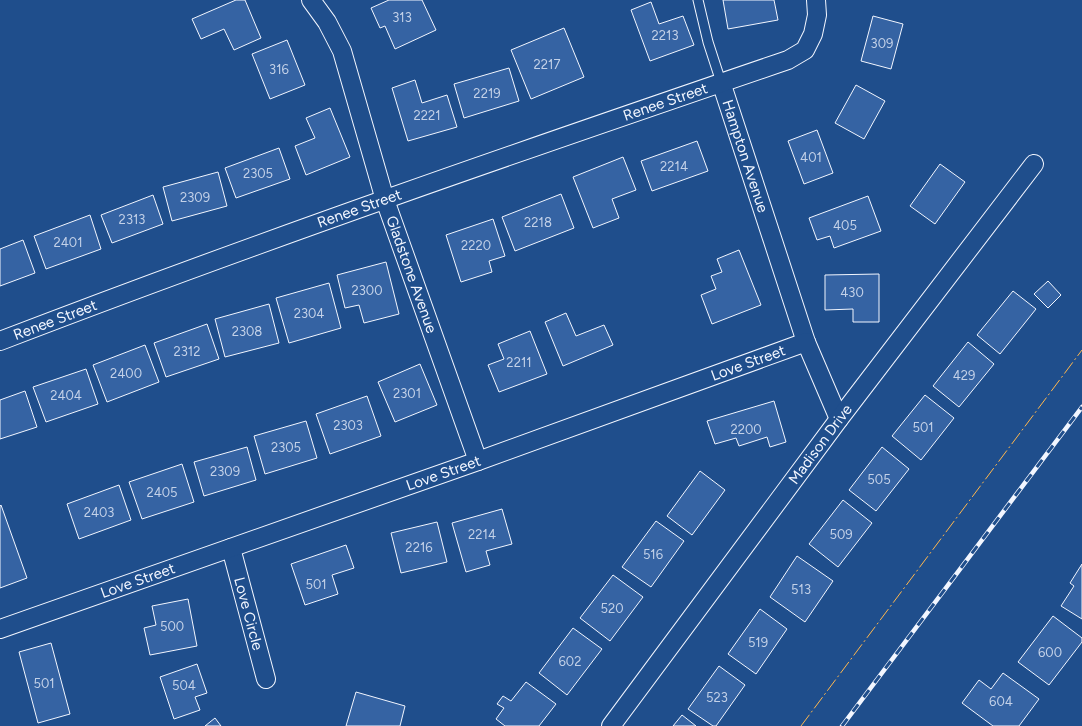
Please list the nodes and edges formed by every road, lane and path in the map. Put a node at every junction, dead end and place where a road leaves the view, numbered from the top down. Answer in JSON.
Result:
{"nodes":[{"id":1,"x":311,"y":0,"type":"edge"},
{"id":2,"x":698,"y":0,"type":"edge"},
{"id":3,"x":816,"y":0,"type":"edge"},
{"id":4,"x":721,"y":82,"type":"junction"},
{"id":5,"x":1034,"y":164,"type":"dead end"},
{"id":6,"x":385,"y":200,"type":"junction"},
{"id":7,"x":0,"y":341,"type":"edge"},
{"id":8,"x":806,"y":342,"type":"junction"},
{"id":9,"x":840,"y":418,"type":"junction"},
{"id":10,"x":478,"y":461,"type":"junction"},
{"id":11,"x":231,"y":548,"type":"junction"},
{"id":12,"x":0,"y":629,"type":"edge"},
{"id":13,"x":266,"y":679,"type":"dead end"},
{"id":14,"x":610,"y":726,"type":"edge"}],
"edges":[{"from":1,"to":6,"type":"street","name":"Gladstone Avenue"},
{"from":2,"to":4,"type":"lane"},
{"from":3,"to":4,"type":"street","name":"Hampton Avenue"},
{"from":4,"to":6,"type":"street","name":"Renee Street"},
{"from":4,"to":8,"type":"street","name":"Hampton Avenue"},
{"from":5,"to":9,"type":"street","name":"Madison Drive"},
{"from":6,"to":7,"type":"street","name":"Renee Street"},
{"from":6,"to":10,"type":"street","name":"Gladstone Avenue"},
{"from":8,"to":9,"type":"street"},
{"from":8,"to":10,"type":"street","name":"Love Street"},
{"from":9,"to":14,"type":"street","name":"Madison Drive"},
{"from":10,"to":11,"type":"street","name":"Love Street"},
{"from":11,"to":12,"type":"street","name":"Love Street"},
{"from":11,"to":13,"type":"street","name":"Love Circle"}]}
